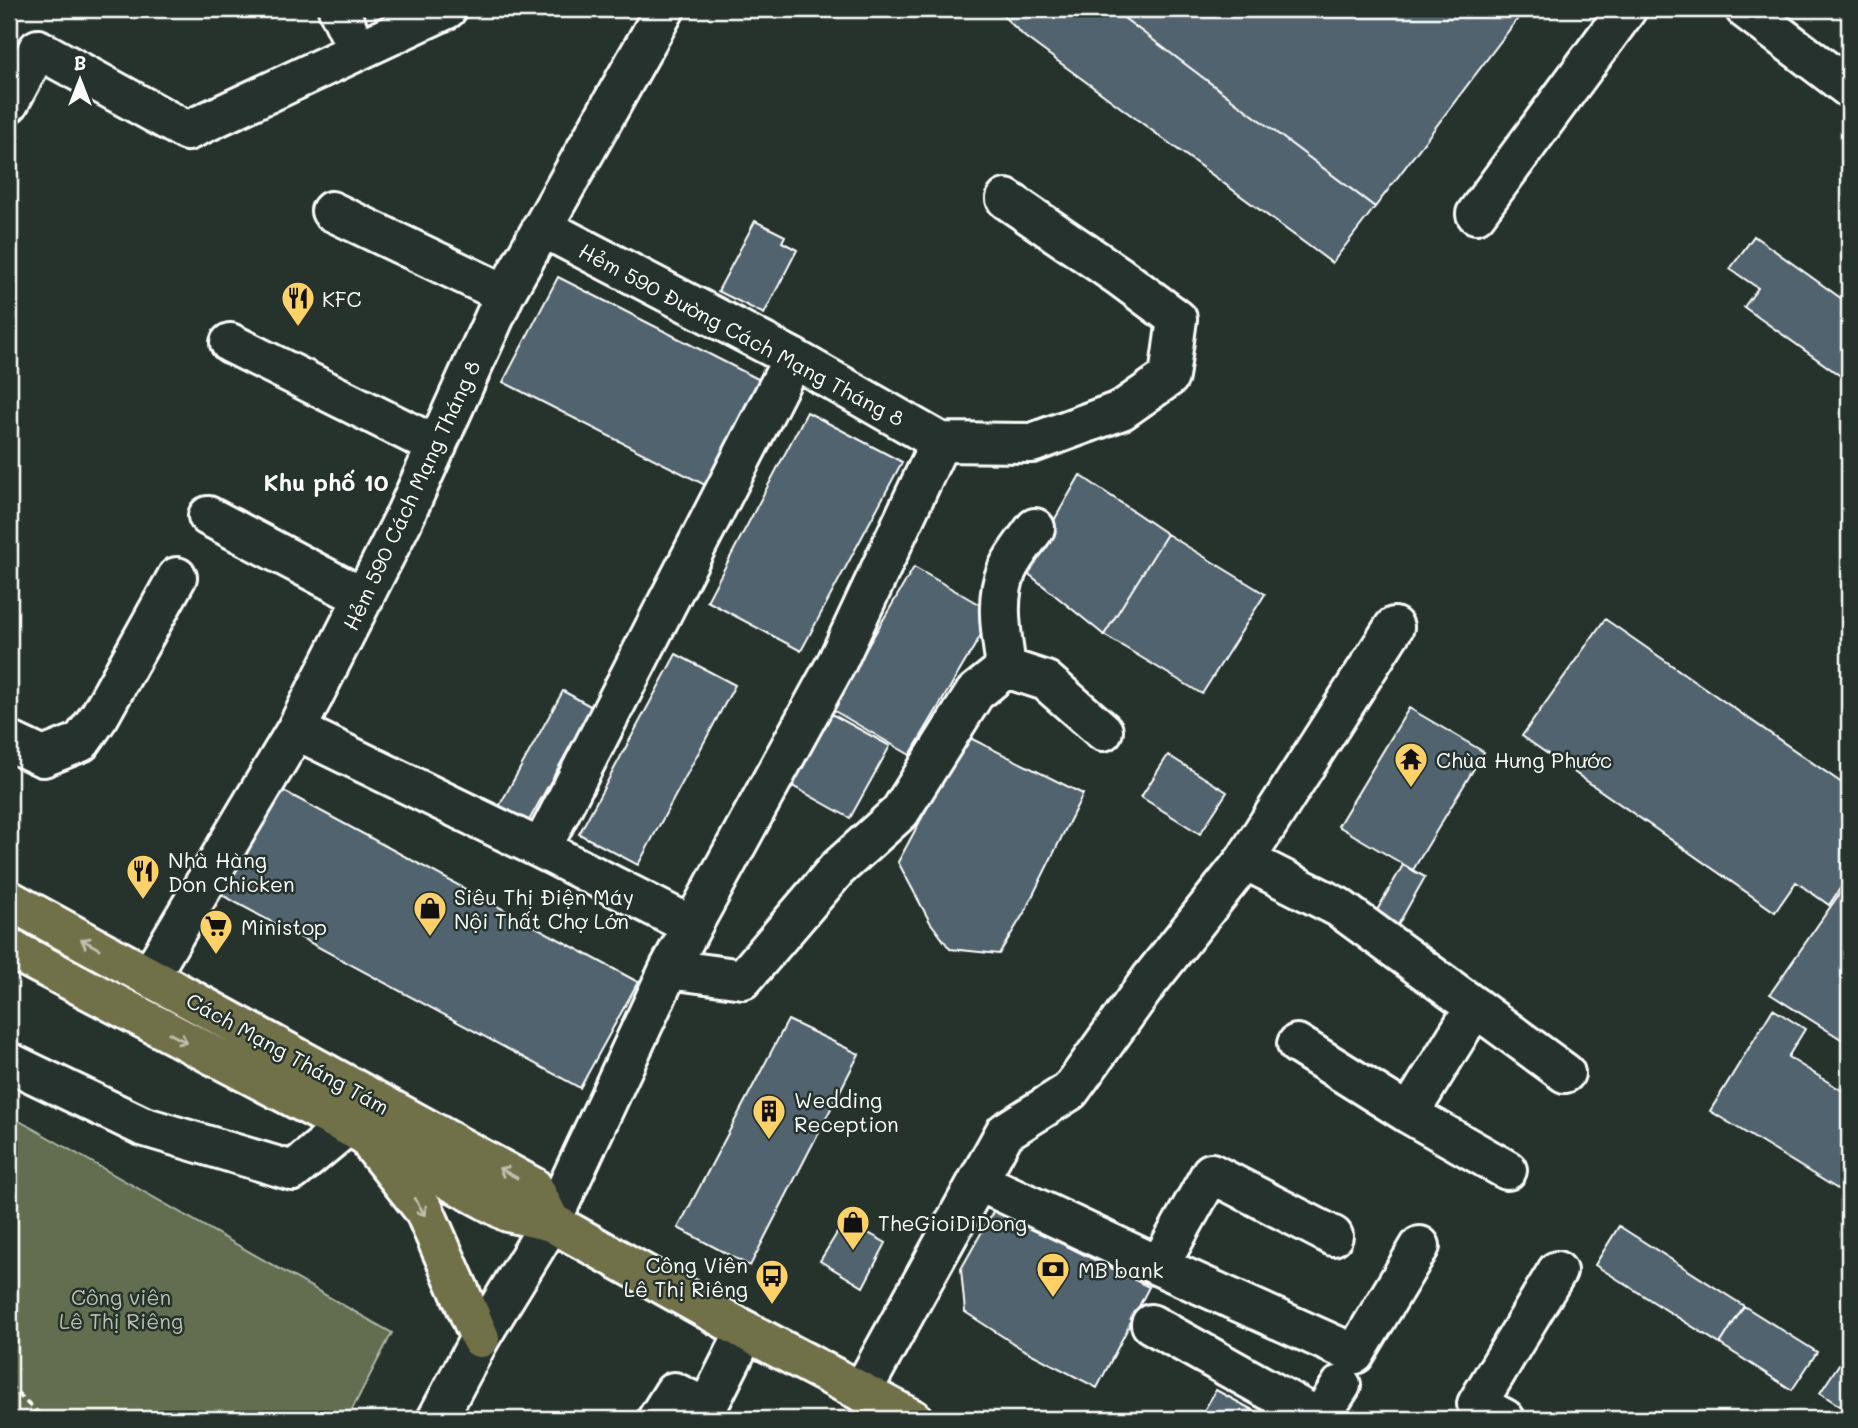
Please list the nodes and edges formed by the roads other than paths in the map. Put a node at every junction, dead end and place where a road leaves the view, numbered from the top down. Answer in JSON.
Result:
{"nodes":[{"id":1,"x":338,"y":9,"type":"edge"},
{"id":2,"x":447,"y":9,"type":"edge"},
{"id":3,"x":665,"y":9,"type":"edge"},
{"id":4,"x":1627,"y":9,"type":"edge"},
{"id":5,"x":1745,"y":9,"type":"edge"},
{"id":6,"x":358,"y":51,"type":"junction"},
{"id":7,"x":1849,"y":88,"type":"edge"},
{"id":8,"x":9,"y":103,"type":"edge"},
{"id":9,"x":1006,"y":199,"type":"dead end"},
{"id":10,"x":331,"y":211,"type":"dead end"},
{"id":11,"x":1476,"y":214,"type":"dead end"},
{"id":12,"x":542,"y":227,"type":"junction"},
{"id":13,"x":505,"y":294,"type":"junction"},
{"id":14,"x":230,"y":342,"type":"dead end"},
{"id":15,"x":793,"y":358,"type":"junction"},
{"id":16,"x":940,"y":442,"type":"junction"},
{"id":17,"x":437,"y":446,"type":"junction"},
{"id":18,"x":208,"y":516,"type":"dead end"},
{"id":19,"x":1035,"y":528,"type":"dead end"},
{"id":20,"x":177,"y":577,"type":"dead end"},
{"id":21,"x":364,"y":598,"type":"junction"},
{"id":22,"x":1394,"y":627,"type":"dead end"},
{"id":23,"x":1006,"y":668,"type":"junction"},
{"id":24,"x":296,"y":730,"type":"junction"},
{"id":25,"x":1103,"y":731,"type":"dead end"},
{"id":26,"x":9,"y":741,"type":"edge"},
{"id":27,"x":541,"y":849,"type":"junction"},
{"id":28,"x":1245,"y":860,"type":"junction"},
{"id":29,"x":9,"y":900,"type":"edge"},
{"id":30,"x":692,"y":926,"type":"junction"},
{"id":31,"x":9,"y":948,"type":"edge"},
{"id":32,"x":668,"y":969,"type":"junction"},
{"id":33,"x":149,"y":977,"type":"junction"},
{"id":34,"x":1475,"y":1007,"type":"junction"},
{"id":35,"x":1297,"y":1044,"type":"dead end"},
{"id":36,"x":9,"y":1062,"type":"edge"},
{"id":37,"x":1564,"y":1073,"type":"dead end"},
{"id":38,"x":1409,"y":1114,"type":"junction"},
{"id":39,"x":355,"y":1130,"type":"junction"},
{"id":40,"x":1507,"y":1170,"type":"dead end"},
{"id":41,"x":978,"y":1181,"type":"junction"},
{"id":42,"x":551,"y":1222,"type":"junction"},
{"id":43,"x":1333,"y":1236,"type":"dead end"},
{"id":44,"x":1420,"y":1246,"type":"dead end"},
{"id":45,"x":1159,"y":1266,"type":"junction"},
{"id":46,"x":1557,"y":1271,"type":"dead end"},
{"id":47,"x":1151,"y":1324,"type":"dead end"},
{"id":48,"x":746,"y":1331,"type":"junction"},
{"id":49,"x":480,"y":1338,"type":"junction"},
{"id":50,"x":1348,"y":1370,"type":"junction"},
{"id":51,"x":862,"y":1391,"type":"junction"},
{"id":52,"x":665,"y":1406,"type":"edge"},
{"id":53,"x":438,"y":1419,"type":"edge"},
{"id":54,"x":913,"y":1419,"type":"edge"},
{"id":55,"x":1319,"y":1419,"type":"edge"},
{"id":56,"x":1505,"y":1419,"type":"edge"}],
"edges":[{"from":1,"to":6,"type":"street"},
{"from":2,"to":6,"type":"street"},
{"from":3,"to":12,"type":"street","name":"Hẻm 590 Cách Mạng Tháng 8"},
{"from":4,"to":11,"type":"street"},
{"from":5,"to":7,"type":"street"},
{"from":6,"to":8,"type":"street"},
{"from":9,"to":16,"type":"street"},
{"from":10,"to":13,"type":"street"},
{"from":12,"to":13,"type":"street","name":"Hẻm 590 Cách Mạng Tháng 8"},
{"from":12,"to":15,"type":"street","name":"Hẻm 590 Đường Cách Mạng Tháng 8"},
{"from":13,"to":17,"type":"street","name":"Hẻm 590 Cách Mạng Tháng 8"},
{"from":14,"to":17,"type":"street"},
{"from":15,"to":16,"type":"street","name":"Hẻm 590 Đường Cách Mạng Tháng 8"},
{"from":15,"to":27,"type":"street"},
{"from":16,"to":30,"type":"street"},
{"from":17,"to":21,"type":"street","name":"Hẻm 590 Cách Mạng Tháng 8"},
{"from":18,"to":21,"type":"street"},
{"from":19,"to":23,"type":"street"},
{"from":20,"to":26,"type":"street"},
{"from":21,"to":24,"type":"street","name":"Hẻm 590 Cách Mạng Tháng 8"},
{"from":22,"to":28,"type":"street"},
{"from":23,"to":25,"type":"street"},
{"from":23,"to":32,"type":"street"},
{"from":24,"to":27,"type":"street"},
{"from":24,"to":33,"type":"street","name":"Hẻm 590 Cách Mạng Tháng 8"},
{"from":27,"to":30,"type":"street"},
{"from":28,"to":34,"type":"street"},
{"from":28,"to":41,"type":"street"},
{"from":33,"to":29,"type":"main road","name":"Cách Mạng Tháng Tám","one_way":true},
{"from":30,"to":32,"type":"street"},
{"from":31,"to":39,"type":"main road","name":"Cách Mạng Tháng Tám","one_way":true},
{"from":32,"to":42,"type":"street"},
{"from":42,"to":33,"type":"main road","name":"Cách Mạng Tháng Tám","one_way":true},
{"from":34,"to":37,"type":"street"},
{"from":34,"to":38,"type":"street"},
{"from":35,"to":38,"type":"street"},
{"from":36,"to":39,"type":"street"},
{"from":38,"to":40,"type":"street"},
{"from":39,"to":42,"type":"main road","name":"Cách Mạng Tháng Tám"},
{"from":39,"to":49,"type":"main road","one_way":true},
{"from":41,"to":45,"type":"street"},
{"from":41,"to":51,"type":"street"},
{"from":42,"to":48,"type":"main road","name":"Cách Mạng Tháng Tám"},
{"from":42,"to":49,"type":"street"},
{"from":43,"to":45,"type":"street"},
{"from":44,"to":50,"type":"street"},
{"from":45,"to":50,"type":"street"},
{"from":46,"to":56,"type":"street"},
{"from":47,"to":55,"type":"street"},
{"from":48,"to":51,"type":"main road","name":"Cách Mạng Tháng Tám"},
{"from":48,"to":52,"type":"street"},
{"from":49,"to":53,"type":"street"},
{"from":50,"to":55,"type":"street"},
{"from":51,"to":54,"type":"main road","name":"Cách Mạng Tháng Tám"}]}
